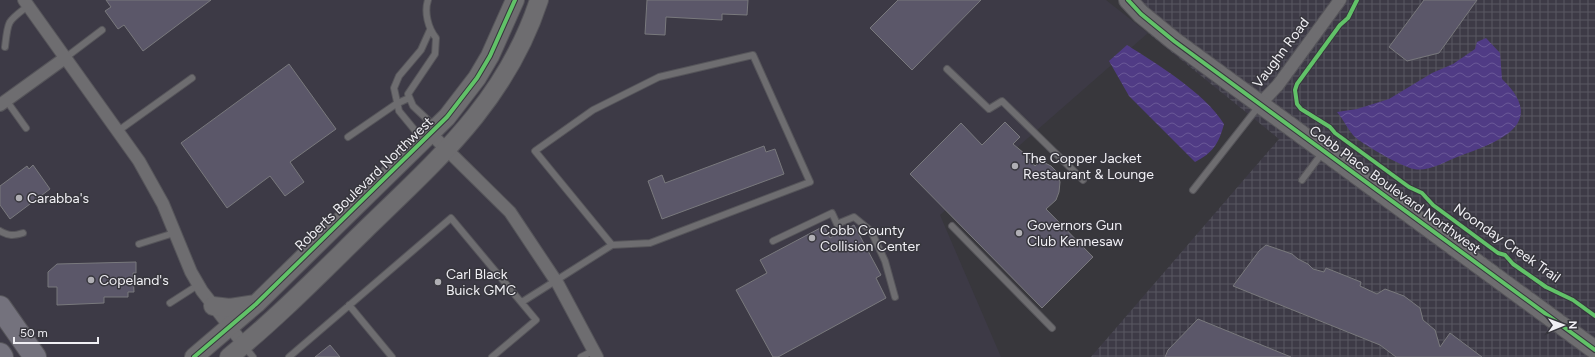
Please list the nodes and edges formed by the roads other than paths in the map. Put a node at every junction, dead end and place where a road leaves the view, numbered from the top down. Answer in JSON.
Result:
{"nodes":[{"id":1,"x":428,"y":0,"type":"edge"},
{"id":2,"x":516,"y":0,"type":"edge"},
{"id":3,"x":539,"y":0,"type":"edge"},
{"id":4,"x":1128,"y":0,"type":"edge"},
{"id":5,"x":1340,"y":0,"type":"edge"},
{"id":6,"x":26,"y":3,"type":"edge"},
{"id":7,"x":102,"y":30,"type":"dead end"},
{"id":8,"x":430,"y":30,"type":"junction"},
{"id":9,"x":5,"y":47,"type":"dead end"},
{"id":10,"x":65,"y":58,"type":"junction"},
{"id":11,"x":947,"y":69,"type":"dead end"},
{"id":12,"x":192,"y":78,"type":"dead end"},
{"id":13,"x":409,"y":98,"type":"junction"},
{"id":14,"x":3,"y":102,"type":"edge"},
{"id":15,"x":396,"y":104,"type":"junction"},
{"id":16,"x":1260,"y":104,"type":"junction"},
{"id":17,"x":26,"y":128,"type":"dead end"},
{"id":18,"x":118,"y":131,"type":"junction"},
{"id":19,"x":431,"y":134,"type":"junction"},
{"id":20,"x":348,"y":137,"type":"dead end"},
{"id":21,"x":447,"y":150,"type":"junction"},
{"id":22,"x":1324,"y":151,"type":"junction"},
{"id":23,"x":1083,"y":180,"type":"dead end"},
{"id":24,"x":1302,"y":180,"type":"dead end"},
{"id":25,"x":1193,"y":190,"type":"dead end"},
{"id":26,"x":952,"y":226,"type":"dead end"},
{"id":27,"x":0,"y":231,"type":"edge"},
{"id":28,"x":23,"y":233,"type":"dead end"},
{"id":29,"x":174,"y":233,"type":"junction"},
{"id":30,"x":773,"y":241,"type":"dead end"},
{"id":31,"x":139,"y":244,"type":"dead end"},
{"id":32,"x":612,"y":245,"type":"junction"},
{"id":33,"x":556,"y":280,"type":"junction"},
{"id":34,"x":198,"y":285,"type":"junction"},
{"id":35,"x":895,"y":297,"type":"dead end"},
{"id":36,"x":522,"y":302,"type":"junction"},
{"id":37,"x":170,"y":303,"type":"dead end"},
{"id":38,"x":256,"y":304,"type":"junction"},
{"id":39,"x":349,"y":305,"type":"junction"},
{"id":40,"x":213,"y":306,"type":"junction"},
{"id":41,"x":0,"y":307,"type":"edge"},
{"id":42,"x":230,"y":328,"type":"junction"},
{"id":43,"x":1052,"y":328,"type":"dead end"},
{"id":44,"x":1595,"y":350,"type":"edge"},
{"id":45,"x":248,"y":351,"type":"edge"},
{"id":46,"x":0,"y":354,"type":"edge"},
{"id":47,"x":595,"y":354,"type":"edge"},
{"id":48,"x":2,"y":357,"type":"edge"},
{"id":49,"x":35,"y":357,"type":"edge"},
{"id":50,"x":194,"y":357,"type":"edge"},
{"id":51,"x":229,"y":357,"type":"edge"},
{"id":52,"x":289,"y":357,"type":"edge"},
{"id":53,"x":392,"y":357,"type":"edge"},
{"id":54,"x":492,"y":357,"type":"edge"},
{"id":55,"x":581,"y":357,"type":"edge"}],
"edges":[{"from":1,"to":8,"type":"lane"},
{"from":2,"to":19,"type":"street","name":"Roberts Boulevard Northwest"},
{"from":3,"to":21,"type":"street"},
{"from":4,"to":16,"type":"street","name":"Cobb Place Boulevard Northwest"},
{"from":5,"to":16,"type":"street","name":"Vaughn Road"},
{"from":6,"to":9,"type":"lane"},
{"from":6,"to":10,"type":"street"},
{"from":7,"to":10,"type":"lane"},
{"from":8,"to":13,"type":"lane"},
{"from":8,"to":15,"type":"lane"},
{"from":10,"to":14,"type":"street"},
{"from":10,"to":18,"type":"street"},
{"from":11,"to":23,"type":"lane"},
{"from":12,"to":18,"type":"lane"},
{"from":13,"to":15,"type":"lane"},
{"from":13,"to":19,"type":"lane"},
{"from":14,"to":17,"type":"lane"},
{"from":15,"to":19,"type":"lane"},
{"from":15,"to":20,"type":"lane"},
{"from":16,"to":22,"type":"street","name":"Cobb Place Boulevard Northwest"},
{"from":16,"to":25,"type":"lane"},
{"from":18,"to":29,"type":"street"},
{"from":19,"to":21,"type":"street"},
{"from":19,"to":38,"type":"street","name":"Roberts Boulevard Northwest"},
{"from":21,"to":33,"type":"street"},
{"from":21,"to":45,"type":"street"},
{"from":22,"to":24,"type":"lane"},
{"from":22,"to":44,"type":"street","name":"Cobb Place Boulevard Northwest"},
{"from":26,"to":43,"type":"lane"},
{"from":27,"to":28,"type":"lane"},
{"from":29,"to":31,"type":"lane"},
{"from":29,"to":34,"type":"street"},
{"from":30,"to":35,"type":"lane"},
{"from":32,"to":32,"type":"lane"},
{"from":32,"to":33,"type":"lane"},
{"from":33,"to":36,"type":"lane"},
{"from":33,"to":47,"type":"street"},
{"from":34,"to":37,"type":"lane"},
{"from":34,"to":40,"type":"street"},
{"from":36,"to":39,"type":"lane"},
{"from":36,"to":54,"type":"lane"},
{"from":38,"to":40,"type":"street"},
{"from":38,"to":42,"type":"street","name":"Roberts Boulevard Northwest"},
{"from":39,"to":52,"type":"lane"},
{"from":39,"to":53,"type":"lane"},
{"from":40,"to":42,"type":"street"},
{"from":41,"to":49,"type":"highway"},
{"from":42,"to":45,"type":"street"},
{"from":42,"to":50,"type":"street","name":"Roberts Boulevard Northwest"},
{"from":45,"to":51,"type":"street"},
{"from":46,"to":48,"type":"highway"},
{"from":47,"to":55,"type":"lane"}]}
